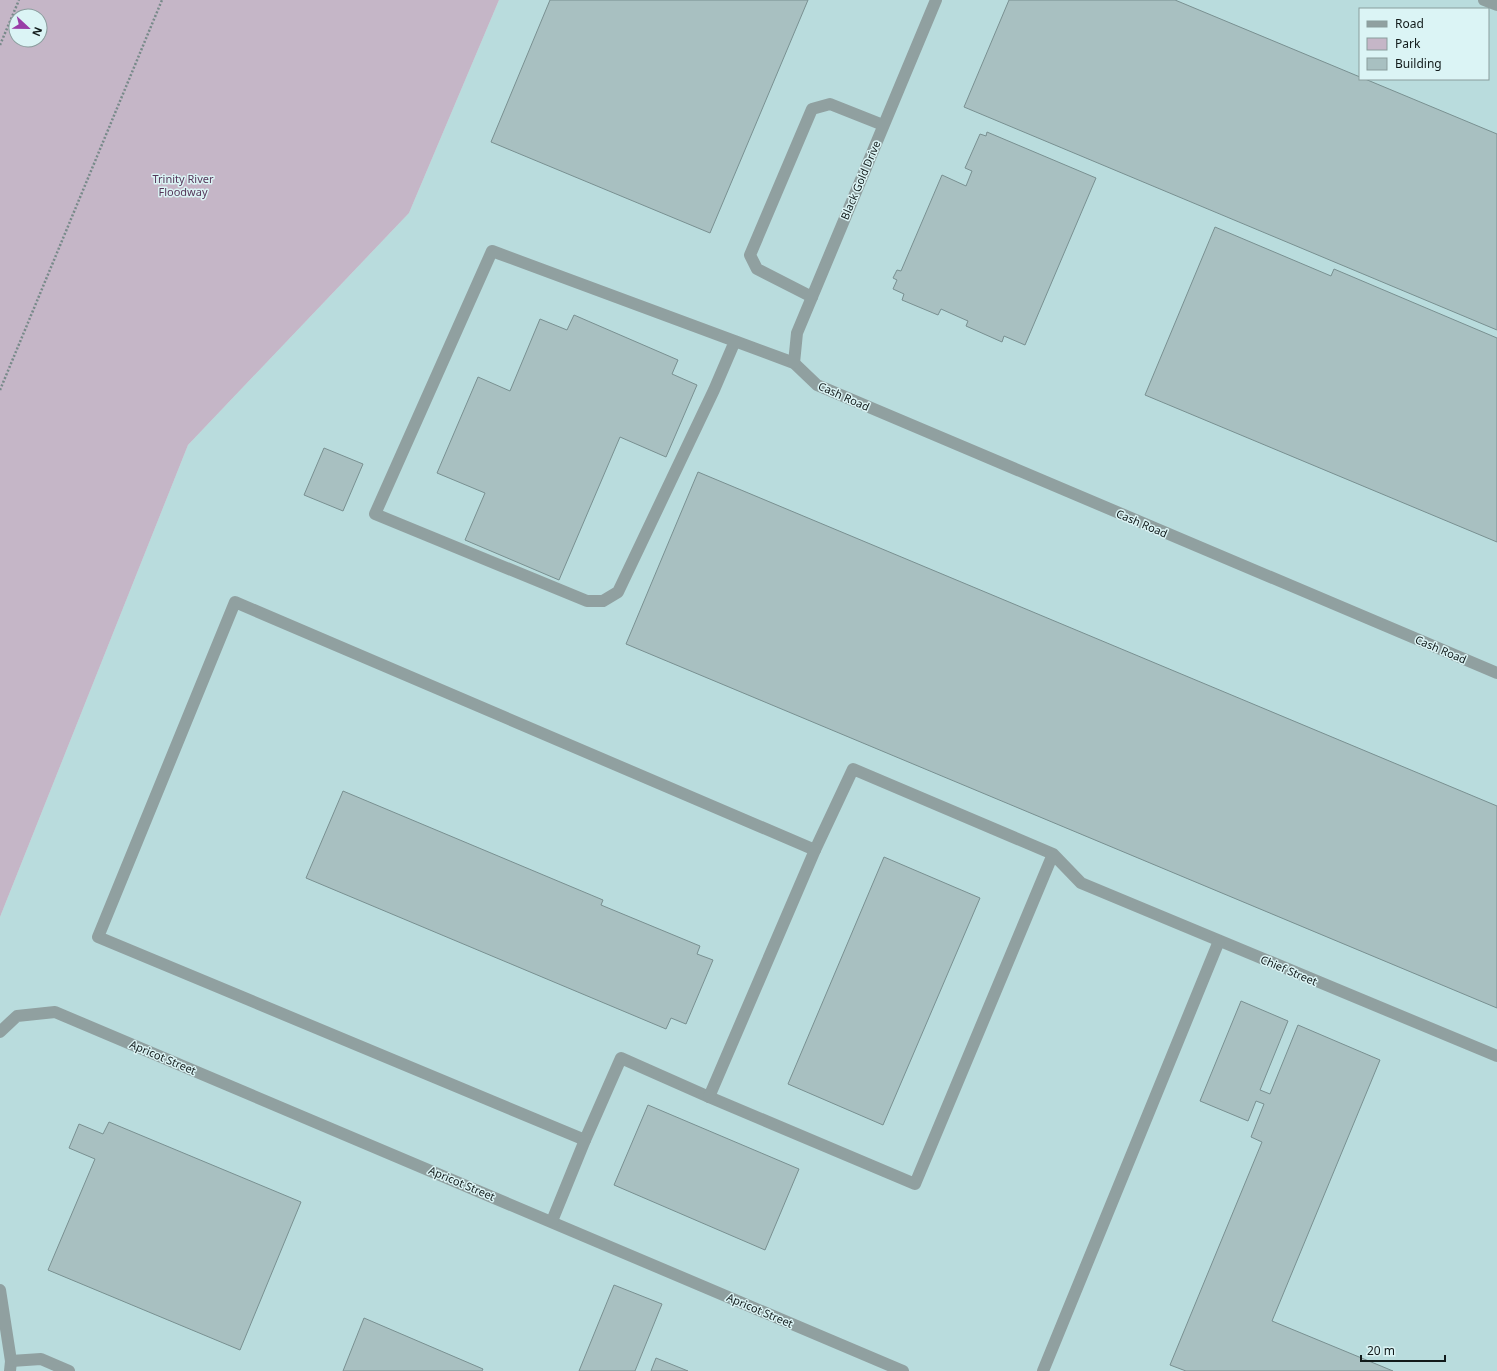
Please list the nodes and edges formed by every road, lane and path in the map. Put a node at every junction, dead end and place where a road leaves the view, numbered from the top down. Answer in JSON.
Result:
{"nodes":[{"id":1,"x":19,"y":0,"type":"edge"},
{"id":2,"x":162,"y":0,"type":"edge"},
{"id":3,"x":936,"y":0,"type":"edge"},
{"id":4,"x":1484,"y":0,"type":"edge"},
{"id":5,"x":1497,"y":5,"type":"edge"},
{"id":6,"x":0,"y":45,"type":"edge"},
{"id":7,"x":883,"y":125,"type":"junction"},
{"id":8,"x":812,"y":297,"type":"junction"},
{"id":9,"x":735,"y":341,"type":"junction"},
{"id":10,"x":794,"y":363,"type":"junction"},
{"id":11,"x":0,"y":390,"type":"edge"},
{"id":12,"x":1497,"y":673,"type":"edge"},
{"id":13,"x":816,"y":850,"type":"junction"},
{"id":14,"x":1052,"y":854,"type":"junction"},
{"id":15,"x":1219,"y":941,"type":"junction"},
{"id":16,"x":0,"y":1032,"type":"edge"},
{"id":17,"x":1497,"y":1056,"type":"edge"},
{"id":18,"x":709,"y":1097,"type":"junction"},
{"id":19,"x":586,"y":1140,"type":"junction"},
{"id":20,"x":552,"y":1221,"type":"junction"},
{"id":21,"x":0,"y":1290,"type":"edge"},
{"id":22,"x":10,"y":1366,"type":"edge"},
{"id":23,"x":69,"y":1371,"type":"edge"},
{"id":24,"x":903,"y":1371,"type":"edge"},
{"id":25,"x":1043,"y":1371,"type":"edge"}],
"edges":[{"from":1,"to":6,"type":"path"},
{"from":2,"to":11,"type":"path"},
{"from":3,"to":7,"type":"street","name":"Black Gold Drive"},
{"from":4,"to":5,"type":"street"},
{"from":7,"to":8,"type":"street","name":"Black Gold Drive"},
{"from":7,"to":8,"type":"street"},
{"from":8,"to":10,"type":"street","name":"Black Gold Drive"},
{"from":9,"to":9,"type":"street"},
{"from":9,"to":10,"type":"street"},
{"from":10,"to":12,"type":"street","name":"Cash Road"},
{"from":13,"to":14,"type":"street"},
{"from":13,"to":18,"type":"street"},
{"from":13,"to":19,"type":"street"},
{"from":14,"to":15,"type":"street","name":"Chief Street"},
{"from":14,"to":18,"type":"street"},
{"from":15,"to":17,"type":"street","name":"Chief Street"},
{"from":15,"to":25,"type":"street"},
{"from":16,"to":20,"type":"street","name":"Apricot Street"},
{"from":18,"to":19,"type":"street"},
{"from":19,"to":20,"type":"street"},
{"from":20,"to":24,"type":"street","name":"Apricot Street"},
{"from":21,"to":22,"type":"street"},
{"from":22,"to":23,"type":"street"}]}
